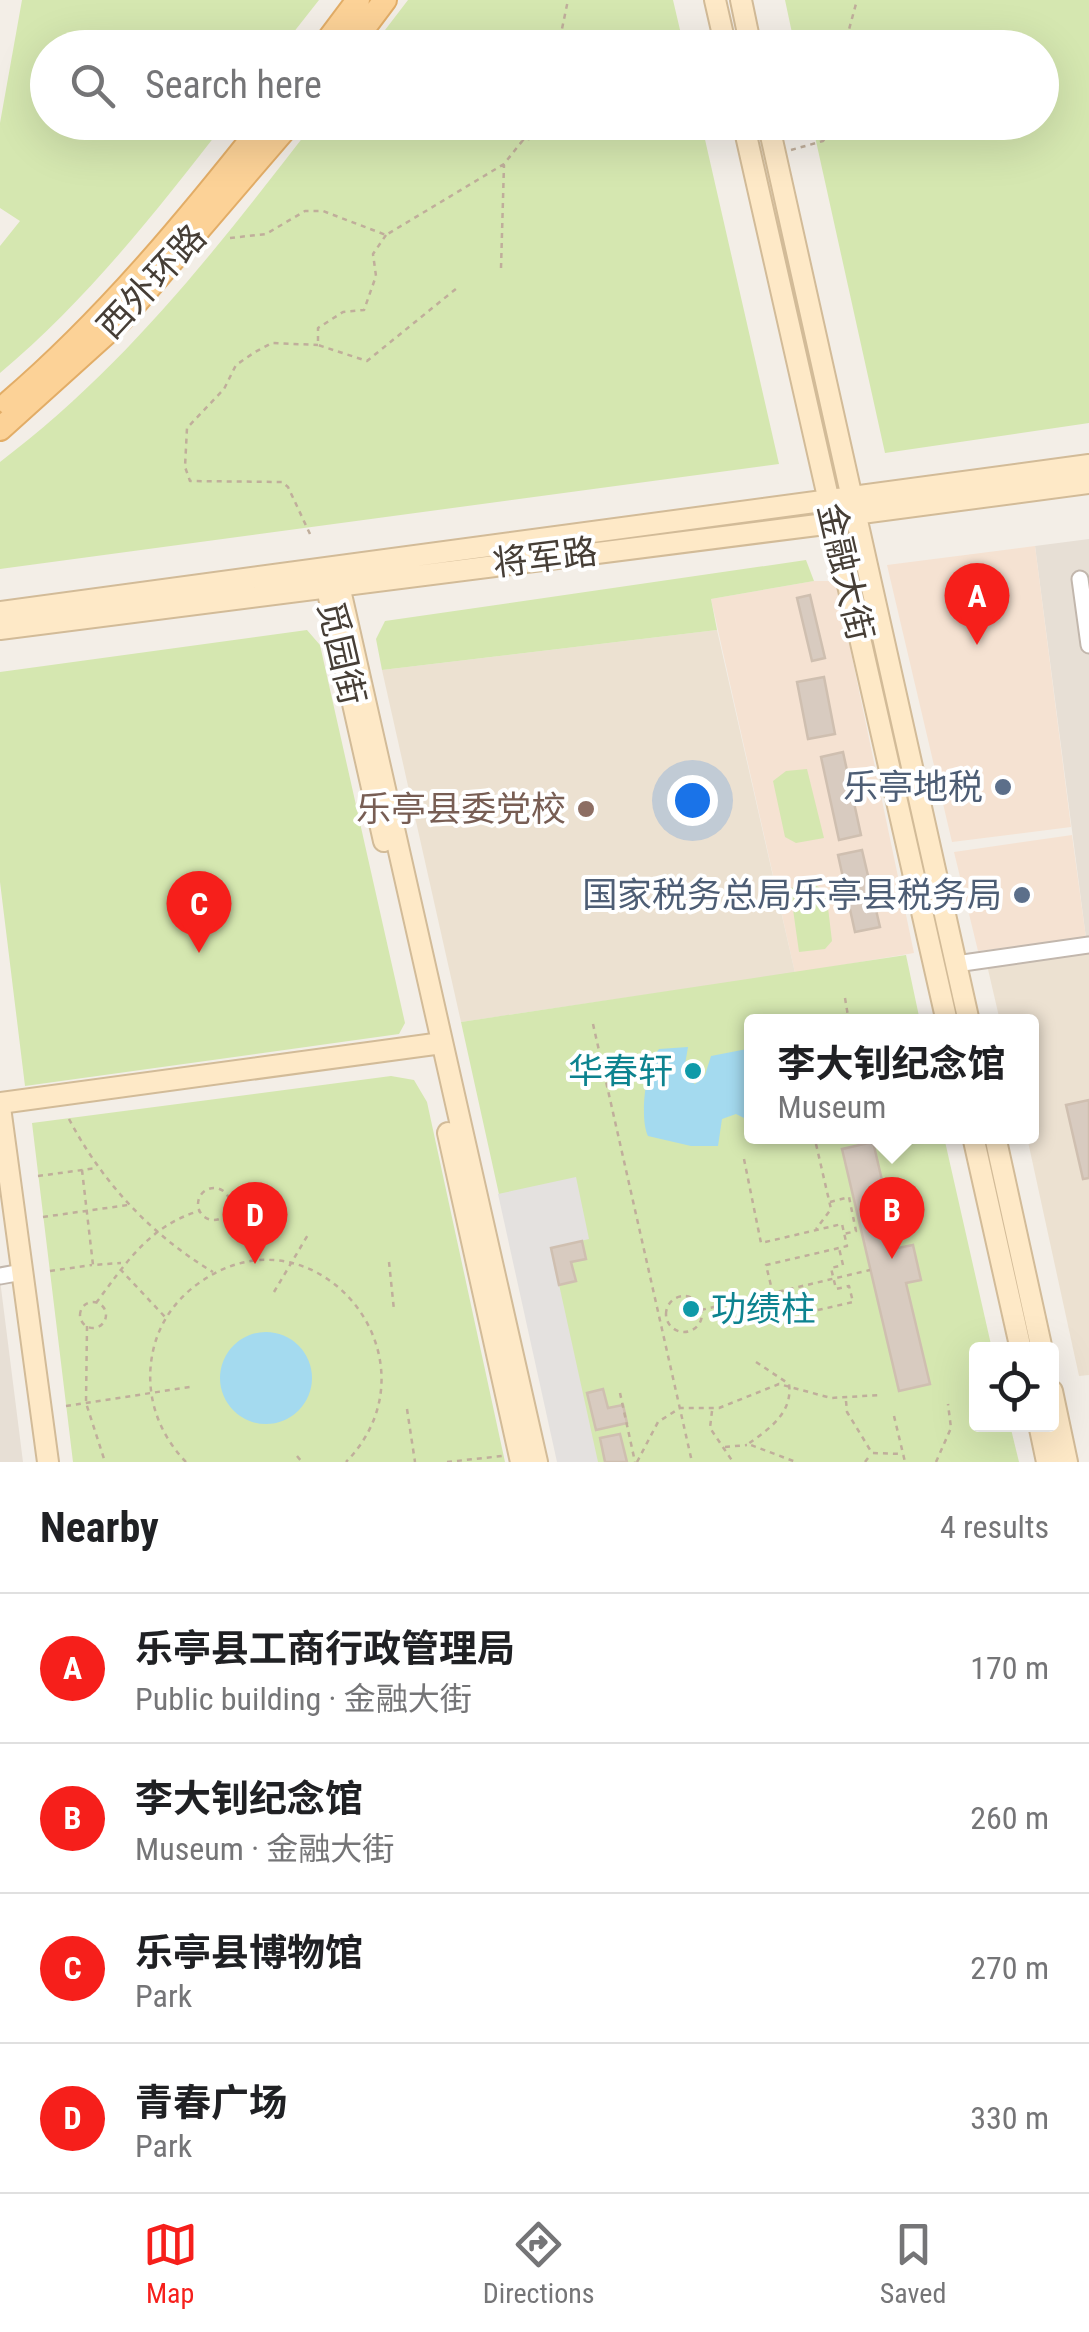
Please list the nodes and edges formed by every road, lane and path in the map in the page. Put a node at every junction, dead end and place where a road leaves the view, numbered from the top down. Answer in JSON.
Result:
{"nodes":[{"id":1,"x":358,"y":0,"type":"edge"},
{"id":2,"x":385,"y":0,"type":"edge"},
{"id":3,"x":568,"y":0,"type":"edge"},
{"id":4,"x":715,"y":0,"type":"edge"},
{"id":5,"x":741,"y":0,"type":"edge"},
{"id":6,"x":856,"y":0,"type":"edge"},
{"id":7,"x":336,"y":30,"type":"edge"},
{"id":8,"x":362,"y":30,"type":"edge"},
{"id":9,"x":562,"y":30,"type":"edge"},
{"id":10,"x":722,"y":30,"type":"edge"},
{"id":11,"x":747,"y":30,"type":"edge"},
{"id":12,"x":848,"y":30,"type":"edge"},
{"id":13,"x":251,"y":140,"type":"edge"},
{"id":14,"x":276,"y":140,"type":"edge"},
{"id":15,"x":523,"y":140,"type":"edge"},
{"id":16,"x":747,"y":140,"type":"edge"},
{"id":17,"x":772,"y":140,"type":"edge"},
{"id":18,"x":824,"y":140,"type":"edge"},
{"id":19,"x":775,"y":154,"type":"junction"},
{"id":20,"x":504,"y":164,"type":"junction"},
{"id":21,"x":386,"y":235,"type":"junction"},
{"id":22,"x":230,"y":238,"type":"dead end"},
{"id":23,"x":501,"y":268,"type":"dead end"},
{"id":24,"x":457,"y":288,"type":"dead end"},
{"id":25,"x":318,"y":345,"type":"junction"},
{"id":26,"x":0,"y":409,"type":"edge"},
{"id":27,"x":0,"y":429,"type":"edge"},
{"id":28,"x":1089,"y":465,"type":"edge"},
{"id":29,"x":1089,"y":483,"type":"edge"},
{"id":30,"x":853,"y":506,"type":"junction"},
{"id":31,"x":831,"y":512,"type":"junction"},
{"id":32,"x":310,"y":534,"type":"dead end"},
{"id":33,"x":333,"y":578,"type":"junction"},
{"id":34,"x":1080,"y":579,"type":"dead end"},
{"id":35,"x":0,"y":612,"type":"edge"},
{"id":36,"x":0,"y":630,"type":"edge"},
{"id":37,"x":1089,"y":645,"type":"edge"},
{"id":38,"x":1089,"y":946,"type":"edge"},
{"id":39,"x":956,"y":964,"type":"junction"},
{"id":40,"x":845,"y":998,"type":"dead end"},
{"id":41,"x":848,"y":1014,"type":"edge"},
{"id":42,"x":945,"y":1014,"type":"edge"},
{"id":43,"x":967,"y":1014,"type":"edge"},
{"id":44,"x":593,"y":1024,"type":"dead end"},
{"id":45,"x":436,"y":1044,"type":"junction"},
{"id":46,"x":0,"y":1105,"type":"edge"},
{"id":47,"x":68,"y":1118,"type":"dead end"},
{"id":48,"x":816,"y":1144,"type":"dead end"},
{"id":49,"x":975,"y":1144,"type":"edge"},
{"id":50,"x":996,"y":1144,"type":"edge"},
{"id":51,"x":744,"y":1159,"type":"dead end"},
{"id":52,"x":98,"y":1168,"type":"junction"},
{"id":53,"x":82,"y":1170,"type":"junction"},
{"id":54,"x":38,"y":1176,"type":"dead end"},
{"id":55,"x":264,"y":1194,"type":"dead end"},
{"id":56,"x":230,"y":1201,"type":"junction"},
{"id":57,"x":829,"y":1202,"type":"junction"},
{"id":58,"x":130,"y":1205,"type":"junction"},
{"id":59,"x":87,"y":1211,"type":"junction"},
{"id":60,"x":200,"y":1211,"type":"junction"},
{"id":61,"x":43,"y":1217,"type":"dead end"},
{"id":62,"x":816,"y":1230,"type":"junction"},
{"id":63,"x":156,"y":1231,"type":"junction"},
{"id":64,"x":309,"y":1234,"type":"dead end"},
{"id":65,"x":844,"y":1234,"type":"junction"},
{"id":66,"x":839,"y":1248,"type":"junction"},
{"id":67,"x":288,"y":1262,"type":"junction"},
{"id":68,"x":389,"y":1262,"type":"dead end"},
{"id":69,"x":124,"y":1263,"type":"junction"},
{"id":70,"x":93,"y":1265,"type":"junction"},
{"id":71,"x":119,"y":1268,"type":"junction"},
{"id":72,"x":870,"y":1270,"type":"dead end"},
{"id":73,"x":50,"y":1271,"type":"dead end"},
{"id":74,"x":22,"y":1272,"type":"junction"},
{"id":75,"x":214,"y":1273,"type":"junction"},
{"id":76,"x":0,"y":1276,"type":"edge"},
{"id":77,"x":274,"y":1292,"type":"dead end"},
{"id":78,"x":773,"y":1294,"type":"junction"},
{"id":79,"x":96,"y":1302,"type":"junction"},
{"id":80,"x":394,"y":1310,"type":"dead end"},
{"id":81,"x":701,"y":1310,"type":"junction"},
{"id":82,"x":166,"y":1318,"type":"junction"},
{"id":83,"x":667,"y":1318,"type":"junction"},
{"id":84,"x":660,"y":1319,"type":"junction"},
{"id":85,"x":87,"y":1326,"type":"junction"},
{"id":86,"x":1020,"y":1342,"type":"edge"},
{"id":87,"x":1040,"y":1342,"type":"edge"},
{"id":88,"x":756,"y":1362,"type":"dead end"},
{"id":89,"x":789,"y":1384,"type":"junction"},
{"id":90,"x":190,"y":1388,"type":"dead end"},
{"id":91,"x":620,"y":1393,"type":"dead end"},
{"id":92,"x":880,"y":1395,"type":"dead end"},
{"id":93,"x":152,"y":1396,"type":"junction"},
{"id":94,"x":846,"y":1399,"type":"junction"},
{"id":95,"x":86,"y":1404,"type":"junction"},
{"id":96,"x":948,"y":1404,"type":"dead end"},
{"id":97,"x":66,"y":1406,"type":"dead end"},
{"id":98,"x":680,"y":1408,"type":"junction"},
{"id":99,"x":407,"y":1409,"type":"dead end"},
{"id":100,"x":712,"y":1409,"type":"junction"},
{"id":101,"x":894,"y":1416,"type":"dead end"},
{"id":102,"x":1059,"y":1422,"type":"edge"},
{"id":103,"x":1040,"y":1432,"type":"edge"},
{"id":104,"x":748,"y":1444,"type":"junction"},
{"id":105,"x":722,"y":1447,"type":"junction"},
{"id":106,"x":872,"y":1453,"type":"junction"},
{"id":107,"x":903,"y":1454,"type":"junction"},
{"id":108,"x":297,"y":1456,"type":"dead end"},
{"id":109,"x":512,"y":1459,"type":"edge"},
{"id":110,"x":184,"y":1461,"type":"edge"},
{"id":111,"x":48,"y":1462,"type":"edge"},
{"id":112,"x":104,"y":1462,"type":"edge"},
{"id":113,"x":302,"y":1462,"type":"edge"},
{"id":114,"x":346,"y":1462,"type":"edge"},
{"id":115,"x":416,"y":1462,"type":"edge"},
{"id":116,"x":446,"y":1462,"type":"edge"},
{"id":117,"x":537,"y":1462,"type":"edge"},
{"id":118,"x":636,"y":1462,"type":"edge"},
{"id":119,"x":692,"y":1462,"type":"edge"},
{"id":120,"x":733,"y":1462,"type":"edge"},
{"id":121,"x":796,"y":1462,"type":"edge"},
{"id":122,"x":865,"y":1462,"type":"edge"},
{"id":123,"x":904,"y":1462,"type":"edge"},
{"id":124,"x":936,"y":1462,"type":"edge"},
{"id":125,"x":1047,"y":1462,"type":"edge"},
{"id":126,"x":1068,"y":1462,"type":"edge"}],
"edges":[{"from":1,"to":7,"type":"main road"},
{"from":2,"to":8,"type":"main road"},
{"from":3,"to":9,"type":"path"},
{"from":4,"to":10,"type":"main road"},
{"from":5,"to":11,"type":"main road"},
{"from":6,"to":12,"type":"path"},
{"from":13,"to":26,"type":"main road","name":"西外环路"},
{"from":14,"to":27,"type":"main road","name":"西外环路"},
{"from":15,"to":20,"type":"path"},
{"from":16,"to":31,"type":"main road","name":"金融大街"},
{"from":17,"to":19,"type":"main road","name":"金融大街"},
{"from":18,"to":19,"type":"path"},
{"from":19,"to":30,"type":"main road","name":"金融大街"},
{"from":20,"to":21,"type":"path"},
{"from":20,"to":23,"type":"path"},
{"from":21,"to":22,"type":"path"},
{"from":21,"to":25,"type":"path"},
{"from":24,"to":25,"type":"path"},
{"from":25,"to":32,"type":"path"},
{"from":28,"to":30,"type":"main road","name":"将军路"},
{"from":29,"to":30,"type":"main road","name":"将军路"},
{"from":30,"to":31,"type":"main road","name":"将军路"},
{"from":30,"to":39,"type":"main road","name":"金融大街"},
{"from":31,"to":33,"type":"main road","name":"将军路"},
{"from":31,"to":42,"type":"main road","name":"金融大街"},
{"from":33,"to":35,"type":"main road","name":"将军路"},
{"from":33,"to":36,"type":"main road","name":"将军路"},
{"from":33,"to":45,"type":"main road","name":"觅园街"},
{"from":34,"to":37,"type":"street"},
{"from":38,"to":39,"type":"street"},
{"from":39,"to":43,"type":"main road","name":"金融大街"},
{"from":40,"to":41,"type":"path"},
{"from":44,"to":84,"type":"path"},
{"from":45,"to":46,"type":"main road"},
{"from":45,"to":109,"type":"main road","name":"觅园街"},
{"from":45,"to":117,"type":"main road","name":"觅园街"},
{"from":46,"to":74,"type":"main road"},
{"from":47,"to":52,"type":"path"},
{"from":48,"to":57,"type":"path"},
{"from":49,"to":86,"type":"main road"},
{"from":50,"to":87,"type":"main road"},
{"from":51,"to":62,"type":"path"},
{"from":52,"to":53,"type":"path"},
{"from":52,"to":58,"type":"path"},
{"from":53,"to":54,"type":"path"},
{"from":53,"to":59,"type":"path"},
{"from":55,"to":56,"type":"path"},
{"from":56,"to":60,"type":"path"},
{"from":56,"to":60,"type":"path"},
{"from":57,"to":62,"type":"path"},
{"from":57,"to":65,"type":"path"},
{"from":58,"to":59,"type":"path"},
{"from":58,"to":63,"type":"path"},
{"from":59,"to":61,"type":"path"},
{"from":59,"to":70,"type":"path"},
{"from":60,"to":63,"type":"path"},
{"from":62,"to":65,"type":"path"},
{"from":63,"to":69,"type":"path"},
{"from":63,"to":75,"type":"path"},
{"from":64,"to":67,"type":"path"},
{"from":65,"to":66,"type":"path"},
{"from":66,"to":78,"type":"path"},
{"from":66,"to":78,"type":"path"},
{"from":67,"to":75,"type":"path"},
{"from":67,"to":77,"type":"path"},
{"from":67,"to":114,"type":"path"},
{"from":68,"to":80,"type":"path"},
{"from":69,"to":70,"type":"path"},
{"from":69,"to":71,"type":"path"},
{"from":70,"to":73,"type":"path"},
{"from":71,"to":79,"type":"path"},
{"from":71,"to":82,"type":"path"},
{"from":72,"to":78,"type":"path"},
{"from":74,"to":76,"type":"street"},
{"from":74,"to":111,"type":"main road"},
{"from":75,"to":82,"type":"path"},
{"from":78,"to":81,"type":"path"},
{"from":79,"to":85,"type":"path"},
{"from":79,"to":85,"type":"path"},
{"from":81,"to":83,"type":"path"},
{"from":81,"to":83,"type":"path"},
{"from":82,"to":93,"type":"path"},
{"from":83,"to":84,"type":"path"},
{"from":84,"to":98,"type":"path"},
{"from":85,"to":95,"type":"path"},
{"from":88,"to":89,"type":"path"},
{"from":89,"to":94,"type":"path"},
{"from":89,"to":100,"type":"path"},
{"from":89,"to":104,"type":"path"},
{"from":90,"to":93,"type":"path"},
{"from":91,"to":118,"type":"path"},
{"from":92,"to":94,"type":"path"},
{"from":93,"to":95,"type":"path"},
{"from":93,"to":110,"type":"path"},
{"from":94,"to":106,"type":"path"},
{"from":95,"to":97,"type":"path"},
{"from":95,"to":112,"type":"path"},
{"from":96,"to":124,"type":"path"},
{"from":98,"to":100,"type":"path"},
{"from":98,"to":118,"type":"path"},
{"from":98,"to":119,"type":"path"},
{"from":99,"to":115,"type":"path"},
{"from":100,"to":105,"type":"path"},
{"from":101,"to":107,"type":"path"},
{"from":102,"to":126,"type":"main road"},
{"from":103,"to":125,"type":"main road"},
{"from":104,"to":105,"type":"path"},
{"from":104,"to":121,"type":"path"},
{"from":105,"to":120,"type":"path"},
{"from":106,"to":107,"type":"path"},
{"from":106,"to":122,"type":"path"},
{"from":107,"to":123,"type":"path"},
{"from":108,"to":113,"type":"path"},
{"from":109,"to":116,"type":"path"}]}
